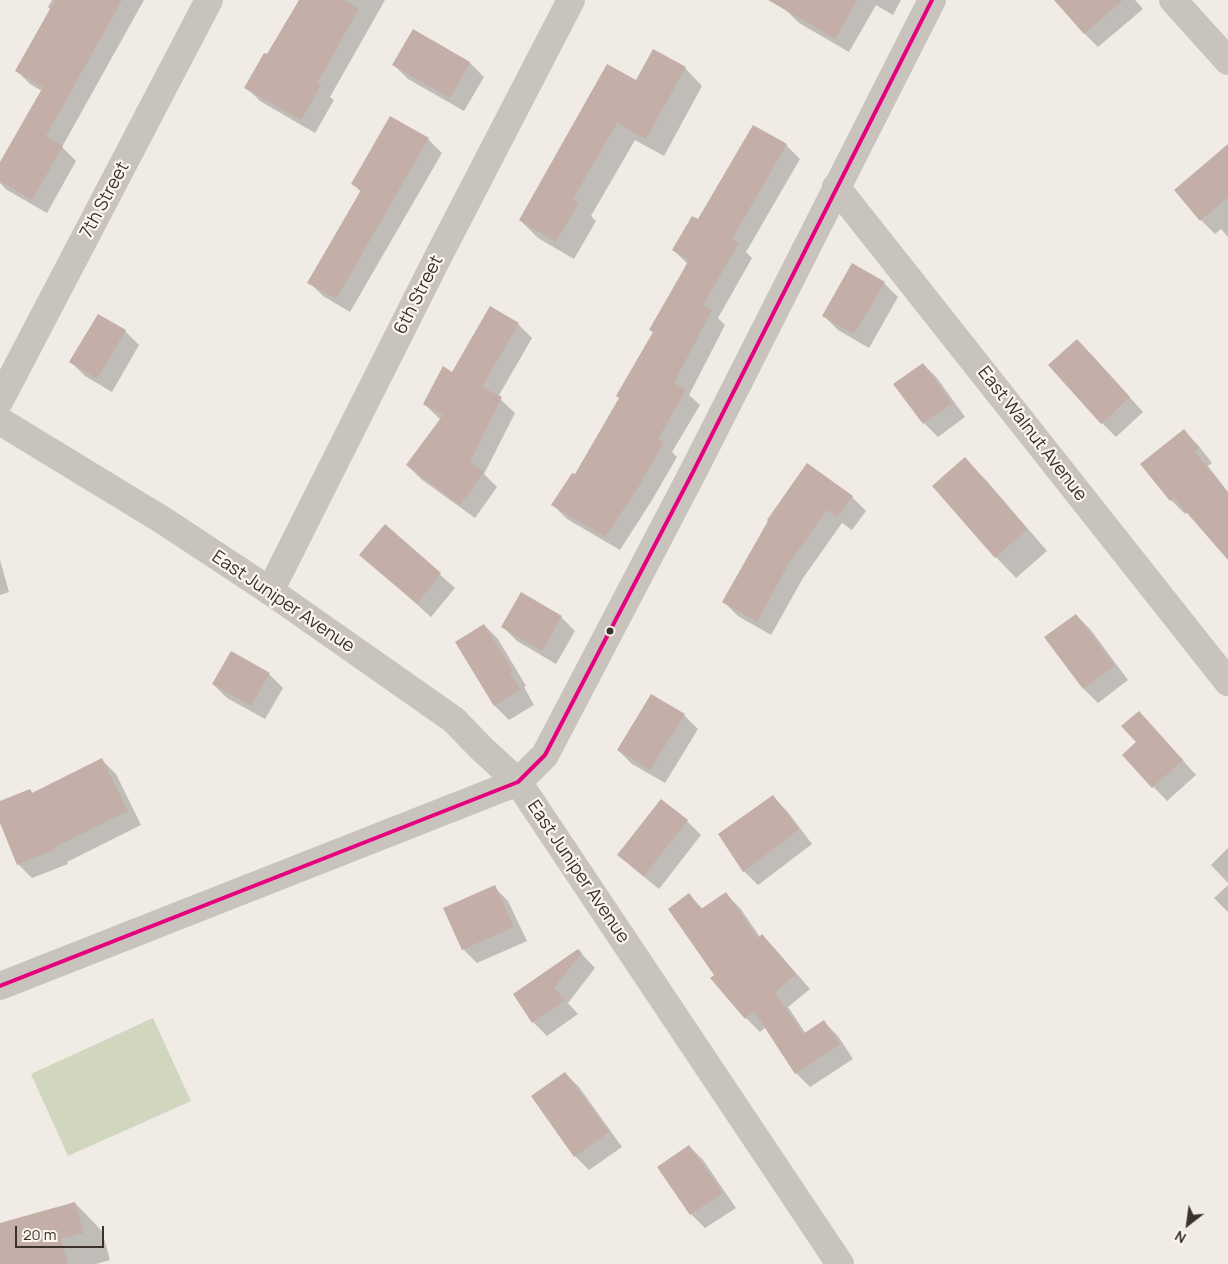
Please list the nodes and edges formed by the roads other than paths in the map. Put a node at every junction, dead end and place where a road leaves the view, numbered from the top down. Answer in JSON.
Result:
{"nodes":[{"id":1,"x":209,"y":0,"type":"edge"},
{"id":2,"x":571,"y":0,"type":"edge"},
{"id":3,"x":932,"y":0,"type":"edge"},
{"id":4,"x":1173,"y":0,"type":"edge"},
{"id":5,"x":1228,"y":61,"type":"edge"},
{"id":6,"x":836,"y":187,"type":"junction"},
{"id":7,"x":0,"y":400,"type":"edge"},
{"id":8,"x":0,"y":421,"type":"edge"},
{"id":9,"x":270,"y":591,"type":"junction"},
{"id":10,"x":1228,"y":682,"type":"edge"},
{"id":11,"x":518,"y":782,"type":"junction"},
{"id":12,"x":0,"y":986,"type":"edge"},
{"id":13,"x":840,"y":1264,"type":"edge"}],
"edges":[{"from":1,"to":7,"type":"street","name":"7th Street"},
{"from":2,"to":9,"type":"street","name":"6th Street"},
{"from":3,"to":6,"type":"street"},
{"from":4,"to":5,"type":"street"},
{"from":6,"to":10,"type":"street","name":"East Walnut Avenue"},
{"from":6,"to":11,"type":"street"},
{"from":8,"to":9,"type":"street","name":"East Juniper Avenue"},
{"from":9,"to":11,"type":"street","name":"East Juniper Avenue"},
{"from":11,"to":12,"type":"street"},
{"from":11,"to":13,"type":"street","name":"East Juniper Avenue"}]}
